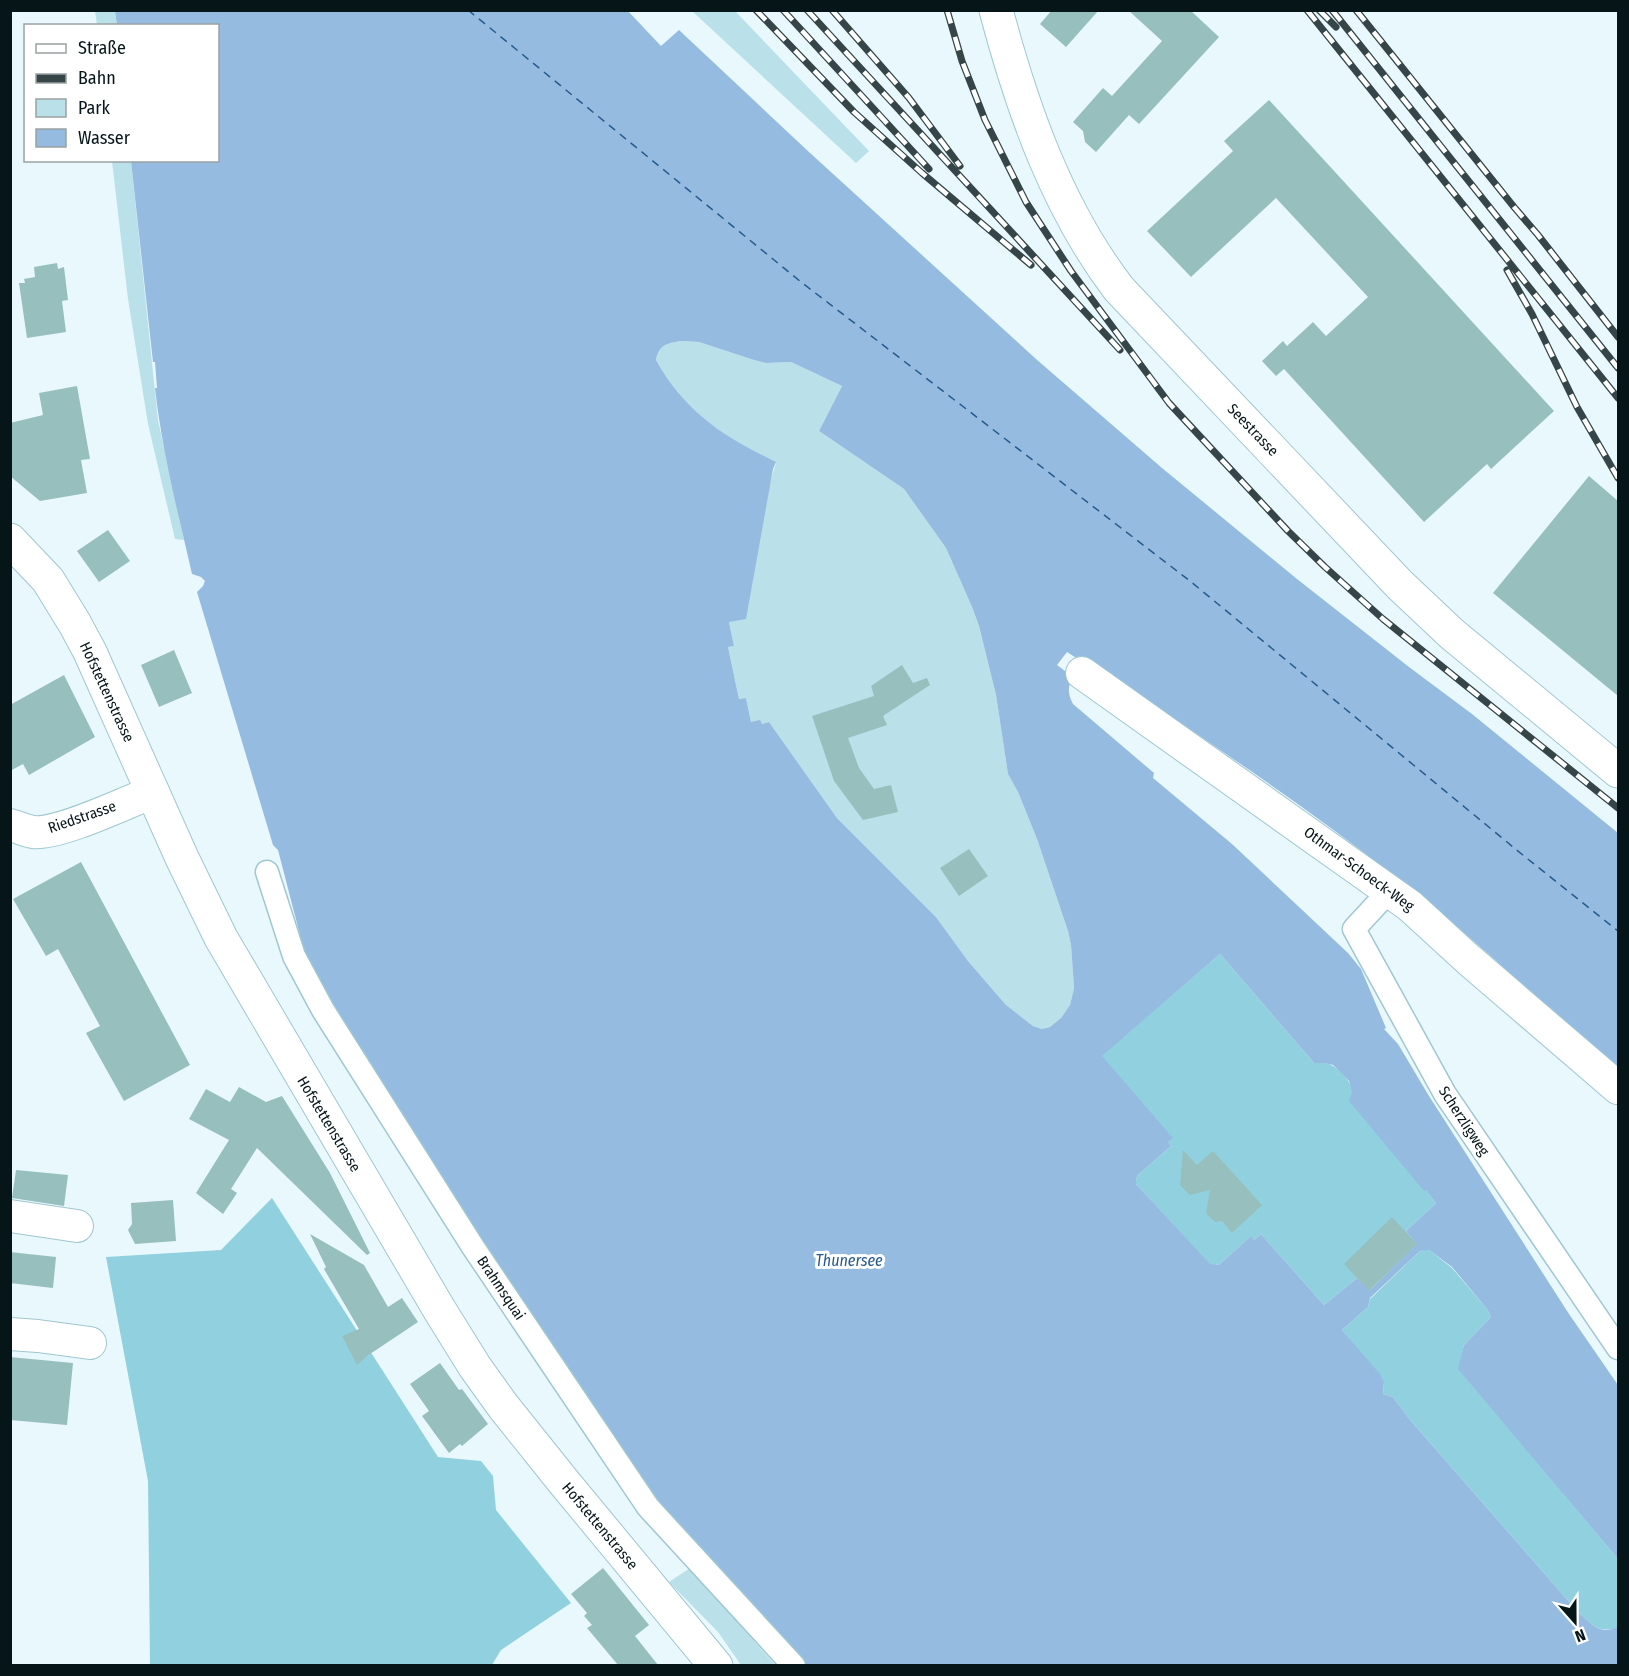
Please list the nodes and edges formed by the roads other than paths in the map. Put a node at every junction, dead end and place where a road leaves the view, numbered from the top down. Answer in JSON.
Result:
{"nodes":[{"id":1,"x":996,"y":10,"type":"edge"},
{"id":2,"x":10,"y":540,"type":"edge"},
{"id":3,"x":1082,"y":673,"type":"dead end"},
{"id":4,"x":1618,"y":771,"type":"edge"},
{"id":5,"x":153,"y":792,"type":"junction"},
{"id":6,"x":10,"y":825,"type":"edge"},
{"id":7,"x":267,"y":872,"type":"dead end"},
{"id":8,"x":1390,"y":890,"type":"junction"},
{"id":9,"x":1618,"y":1088,"type":"edge"},
{"id":10,"x":10,"y":1216,"type":"edge"},
{"id":11,"x":77,"y":1226,"type":"dead end"},
{"id":12,"x":10,"y":1334,"type":"edge"},
{"id":13,"x":90,"y":1343,"type":"dead end"},
{"id":14,"x":1618,"y":1348,"type":"edge"},
{"id":15,"x":716,"y":1665,"type":"edge"},
{"id":16,"x":794,"y":1665,"type":"edge"}],
"edges":[{"from":1,"to":4,"type":"main road","name":"Seestrasse"},
{"from":2,"to":5,"type":"main road","name":"Hofstettenstrasse"},
{"from":3,"to":8,"type":"street","name":"Othmar-Schoeck-Weg"},
{"from":5,"to":6,"type":"street","name":"Riedstrasse"},
{"from":5,"to":15,"type":"main road","name":"Hofstettenstrasse"},
{"from":7,"to":16,"type":"street","name":"Brahmsquai"},
{"from":8,"to":9,"type":"street","name":"Othmar-Schoeck-Weg"},
{"from":8,"to":14,"type":"street","name":"Scherzligweg"},
{"from":10,"to":11,"type":"street"},
{"from":12,"to":13,"type":"street"}]}
